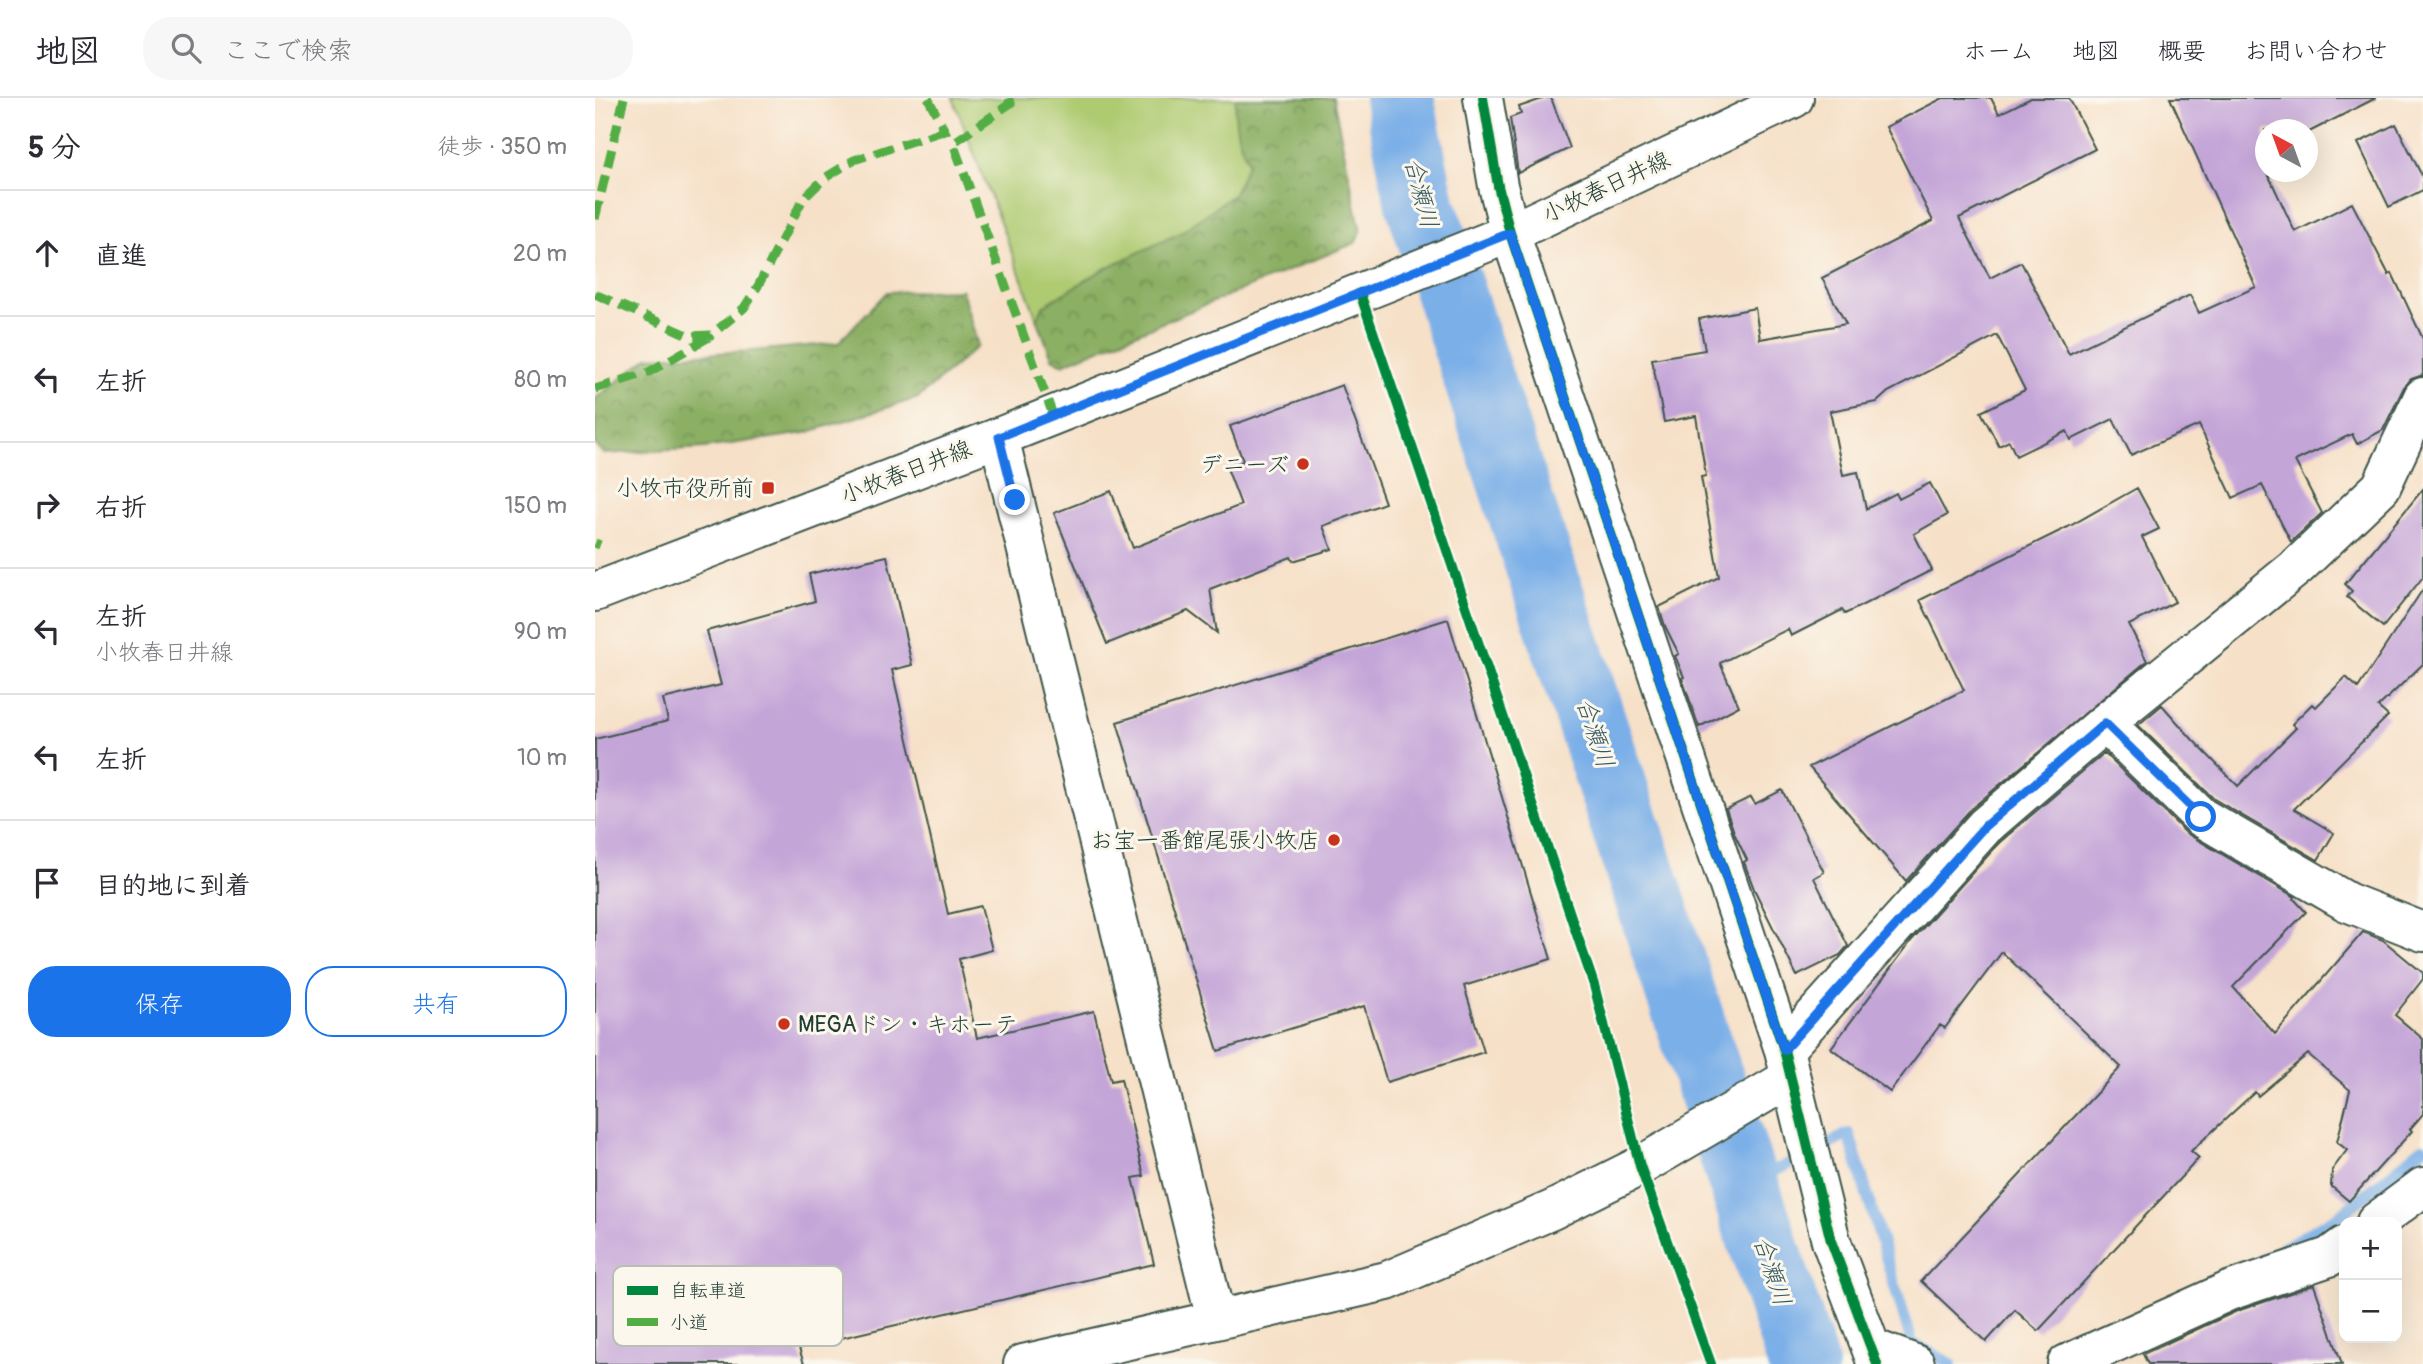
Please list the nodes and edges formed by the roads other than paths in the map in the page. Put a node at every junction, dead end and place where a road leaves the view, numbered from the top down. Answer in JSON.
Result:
{"nodes":[{"id":1,"x":1483,"y":98,"type":"edge"},
{"id":2,"x":1794,"y":98,"type":"edge"},
{"id":3,"x":1493,"y":240,"type":"junction"},
{"id":4,"x":2423,"y":397,"type":"edge"},
{"id":5,"x":999,"y":437,"type":"junction"},
{"id":6,"x":595,"y":592,"type":"edge"},
{"id":7,"x":2105,"y":723,"type":"junction"},
{"id":8,"x":2423,"y":932,"type":"edge"},
{"id":9,"x":1785,"y":1070,"type":"junction"},
{"id":10,"x":2423,"y":1187,"type":"edge"},
{"id":11,"x":2383,"y":1217,"type":"edge"},
{"id":12,"x":2339,"y":1250,"type":"edge"},
{"id":13,"x":1216,"y":1319,"type":"junction"},
{"id":14,"x":1875,"y":1356,"type":"edge"},
{"id":15,"x":1023,"y":1364,"type":"edge"},
{"id":16,"x":1915,"y":1364,"type":"edge"},
{"id":17,"x":2067,"y":1364,"type":"edge"}],
"edges":[{"from":1,"to":3,"type":"street"},
{"from":2,"to":3,"type":"street","name":"小牧春日井線"},
{"from":3,"to":5,"type":"street","name":"小牧春日井線"},
{"from":3,"to":9,"type":"street"},
{"from":4,"to":7,"type":"street"},
{"from":5,"to":6,"type":"street","name":"小牧春日井線"},
{"from":5,"to":13,"type":"street"},
{"from":7,"to":8,"type":"street"},
{"from":7,"to":9,"type":"street"},
{"from":9,"to":13,"type":"street"},
{"from":9,"to":14,"type":"street"},
{"from":10,"to":11,"type":"street"},
{"from":12,"to":17,"type":"street"},
{"from":13,"to":15,"type":"street"},
{"from":14,"to":16,"type":"street"}]}
